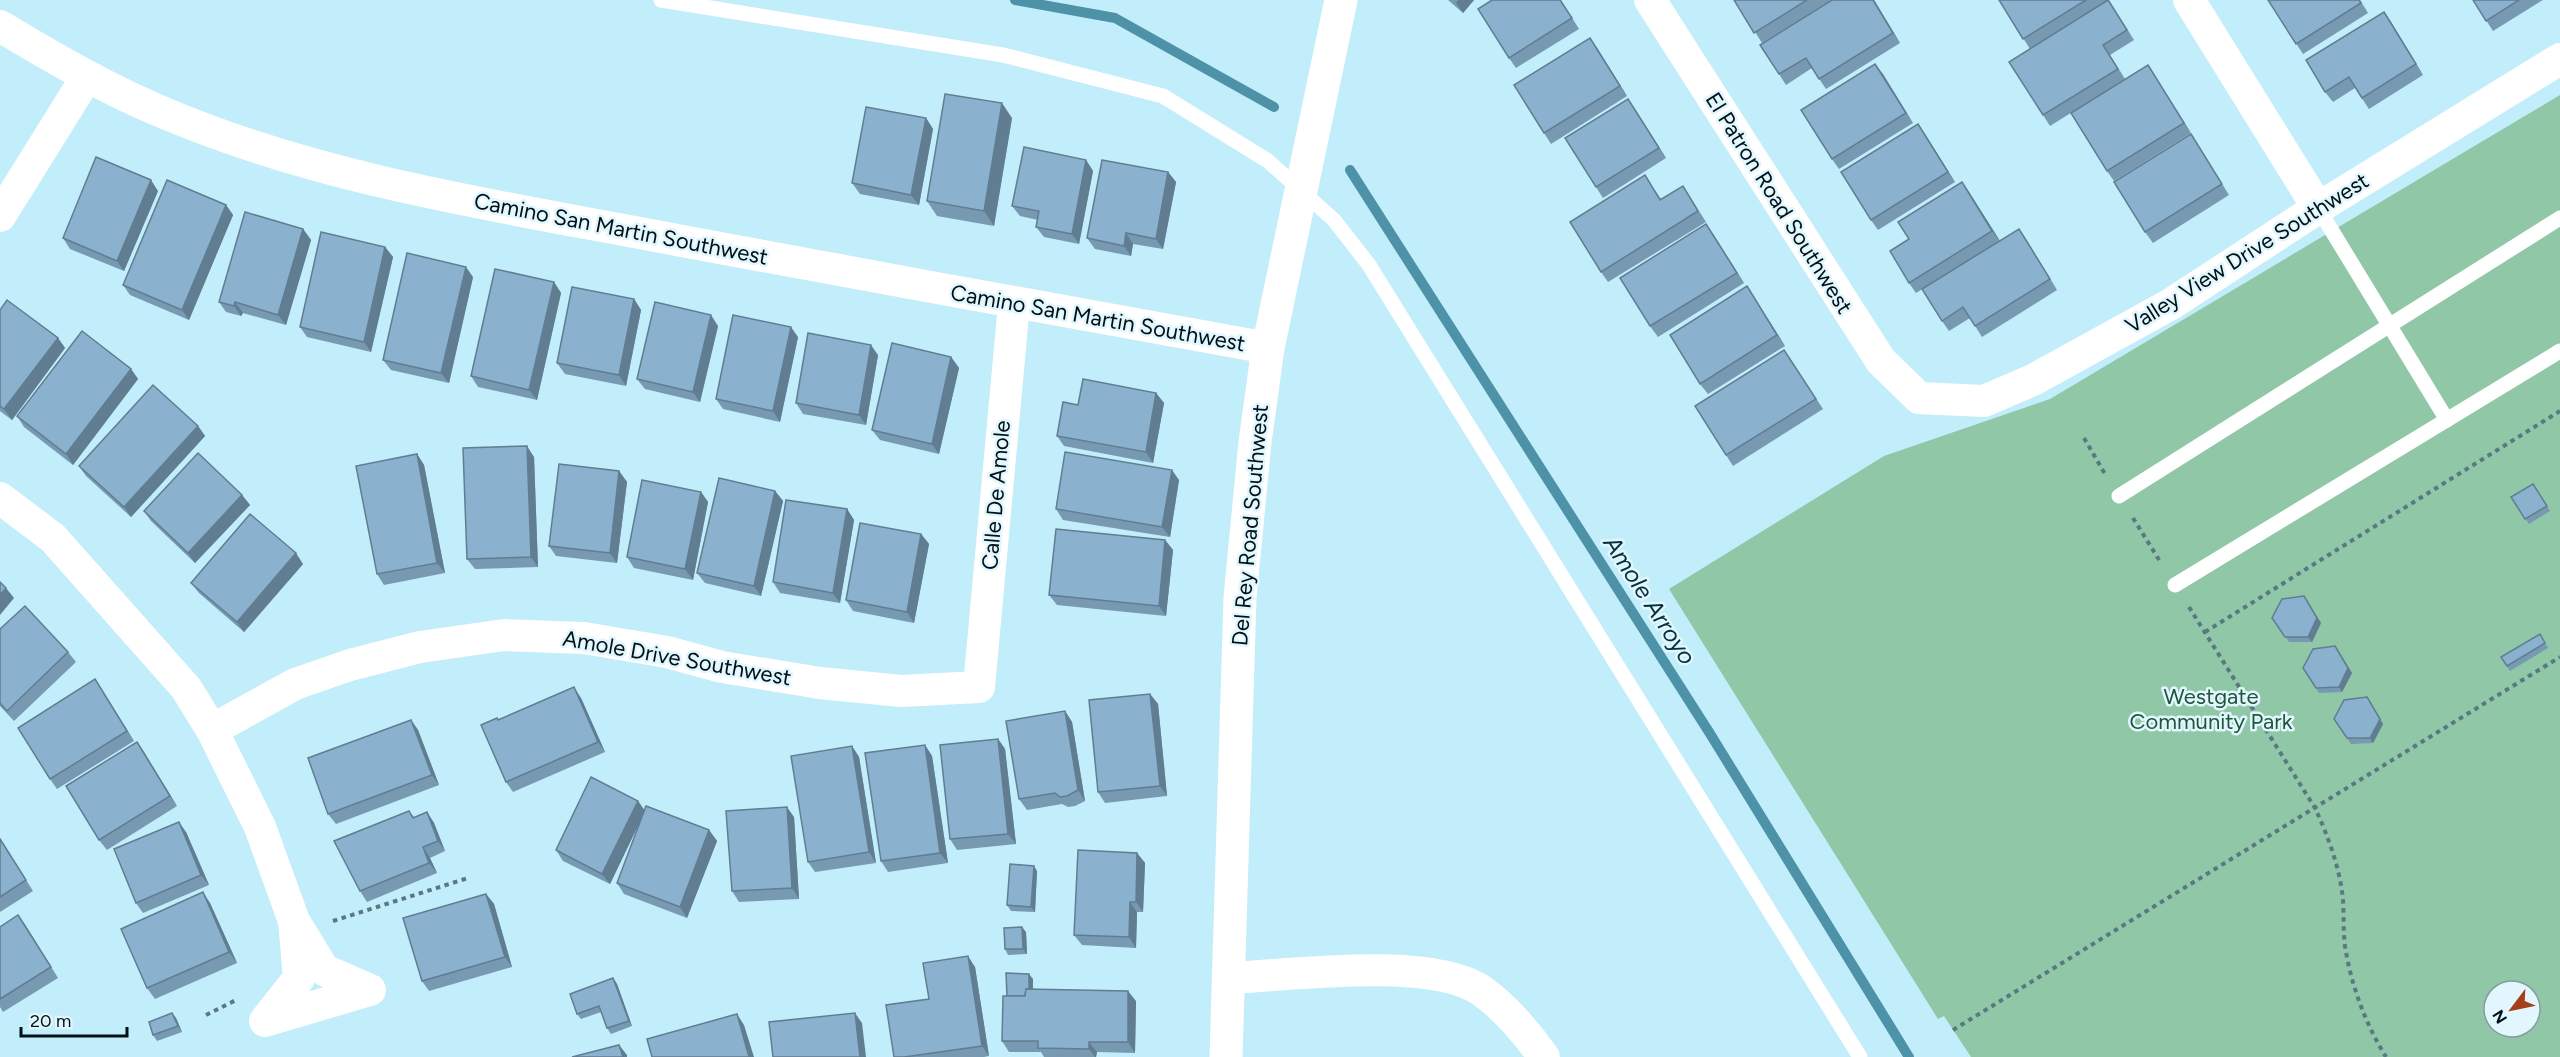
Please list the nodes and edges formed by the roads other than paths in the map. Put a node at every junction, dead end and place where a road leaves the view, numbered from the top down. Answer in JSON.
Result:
{"nodes":[{"id":1,"x":661,"y":0,"type":"edge"},
{"id":2,"x":1341,"y":0,"type":"edge"},
{"id":3,"x":1650,"y":0,"type":"edge"},
{"id":4,"x":2189,"y":0,"type":"edge"},
{"id":5,"x":0,"y":26,"type":"edge"},
{"id":6,"x":2560,"y":59,"type":"edge"},
{"id":7,"x":86,"y":78,"type":"junction"},
{"id":8,"x":1301,"y":183,"type":"junction"},
{"id":9,"x":2318,"y":208,"type":"junction"},
{"id":10,"x":0,"y":216,"type":"edge"},
{"id":11,"x":2560,"y":218,"type":"edge"},
{"id":12,"x":1014,"y":304,"type":"junction"},
{"id":13,"x":2389,"y":324,"type":"junction"},
{"id":14,"x":1268,"y":348,"type":"junction"},
{"id":15,"x":2560,"y":351,"type":"edge"},
{"id":16,"x":1919,"y":398,"type":"joint"},
{"id":17,"x":2447,"y":420,"type":"junction"},
{"id":18,"x":2119,"y":496,"type":"road end"},
{"id":19,"x":0,"y":498,"type":"edge"},
{"id":20,"x":2175,"y":585,"type":"road end"},
{"id":21,"x":979,"y":687,"type":"joint"},
{"id":22,"x":212,"y":730,"type":"junction"},
{"id":23,"x":294,"y":921,"type":"dead end"},
{"id":24,"x":1230,"y":978,"type":"junction"},
{"id":25,"x":1226,"y":1057,"type":"edge"},
{"id":26,"x":1544,"y":1057,"type":"edge"},
{"id":27,"x":1860,"y":1057,"type":"edge"}],
"edges":[{"from":1,"to":8,"type":"lane"},
{"from":2,"to":8,"type":"street","name":"Del Rey Road Southwest"},
{"from":3,"to":16,"type":"street","name":"El Patron Road Southwest"},
{"from":4,"to":9,"type":"street"},
{"from":5,"to":7,"type":"street","name":"Camino San Martin Southwest"},
{"from":6,"to":9,"type":"street","name":"Valley View Drive Southwest"},
{"from":7,"to":10,"type":"street"},
{"from":7,"to":12,"type":"street","name":"Camino San Martin Southwest"},
{"from":8,"to":14,"type":"street","name":"Del Rey Road Southwest"},
{"from":8,"to":27,"type":"lane"},
{"from":9,"to":13,"type":"lane"},
{"from":9,"to":16,"type":"street","name":"Valley View Drive Southwest"},
{"from":11,"to":13,"type":"lane"},
{"from":12,"to":14,"type":"street","name":"Camino San Martin Southwest"},
{"from":12,"to":21,"type":"street","name":"Calle De Amole"},
{"from":13,"to":17,"type":"lane"},
{"from":13,"to":18,"type":"lane"},
{"from":14,"to":24,"type":"street","name":"Del Rey Road Southwest"},
{"from":15,"to":17,"type":"lane"},
{"from":17,"to":20,"type":"lane"},
{"from":19,"to":22,"type":"street"},
{"from":21,"to":22,"type":"street","name":"Amole Drive Southwest"},
{"from":22,"to":23,"type":"street"},
{"from":24,"to":25,"type":"street","name":"Del Rey Road Southwest"},
{"from":24,"to":26,"type":"street"}]}
